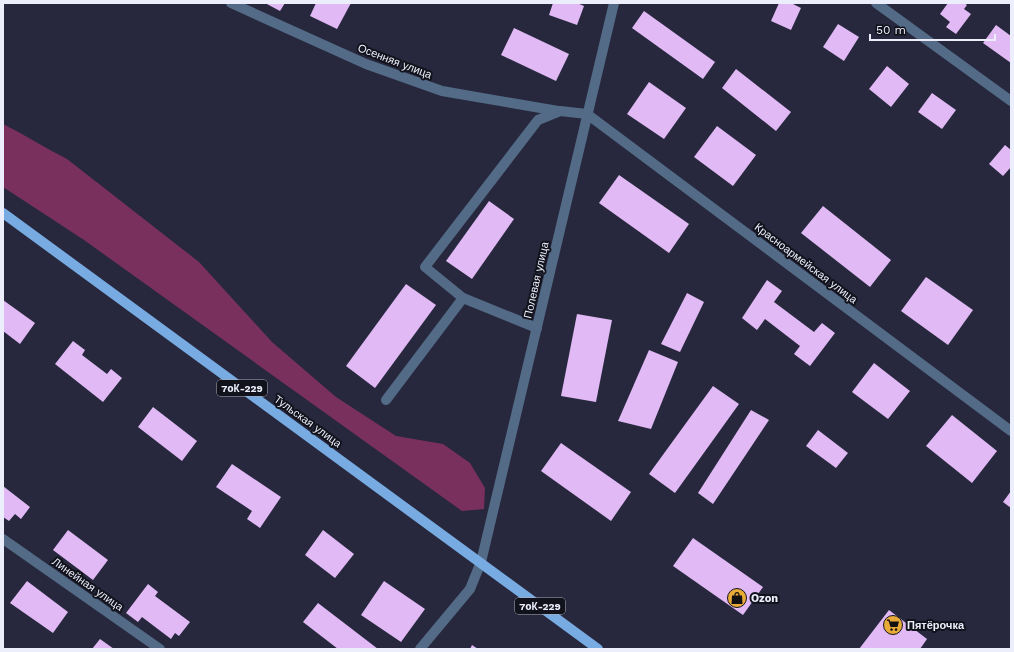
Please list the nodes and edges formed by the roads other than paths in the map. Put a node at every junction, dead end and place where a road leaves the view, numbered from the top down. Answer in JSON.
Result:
{"nodes":[{"id":1,"x":231,"y":3,"type":"edge"},
{"id":2,"x":614,"y":3,"type":"edge"},
{"id":3,"x":876,"y":3,"type":"edge"},
{"id":4,"x":1011,"y":101,"type":"edge"},
{"id":5,"x":560,"y":112,"type":"junction"},
{"id":6,"x":587,"y":114,"type":"junction"},
{"id":7,"x":3,"y":213,"type":"edge"},
{"id":8,"x":464,"y":298,"type":"junction"},
{"id":9,"x":537,"y":328,"type":"junction"},
{"id":10,"x":386,"y":400,"type":"dead end"},
{"id":11,"x":1011,"y":431,"type":"edge"},
{"id":12,"x":3,"y":539,"type":"edge"},
{"id":13,"x":481,"y":562,"type":"junction"},
{"id":14,"x":160,"y":649,"type":"edge"},
{"id":15,"x":420,"y":649,"type":"edge"},
{"id":16,"x":598,"y":649,"type":"edge"}],
"edges":[{"from":1,"to":5,"type":"street","name":"Осенняя улица"},
{"from":2,"to":6,"type":"street","name":"Полевая улица"},
{"from":3,"to":4,"type":"street"},
{"from":5,"to":6,"type":"street","name":"Осенняя улица"},
{"from":5,"to":8,"type":"street"},
{"from":6,"to":9,"type":"street","name":"Полевая улица"},
{"from":6,"to":11,"type":"street","name":"Красноармейская улица"},
{"from":7,"to":13,"type":"main road","name":"Тульская улица","number":"70К-229"},
{"from":8,"to":9,"type":"street"},
{"from":8,"to":10,"type":"street"},
{"from":9,"to":13,"type":"street","name":"Полевая улица"},
{"from":12,"to":14,"type":"street","name":"Линейная улица"},
{"from":13,"to":15,"type":"street","name":"Полевая улица"},
{"from":13,"to":16,"type":"main road","name":"Тульская улица","number":"70К-229"}]}
